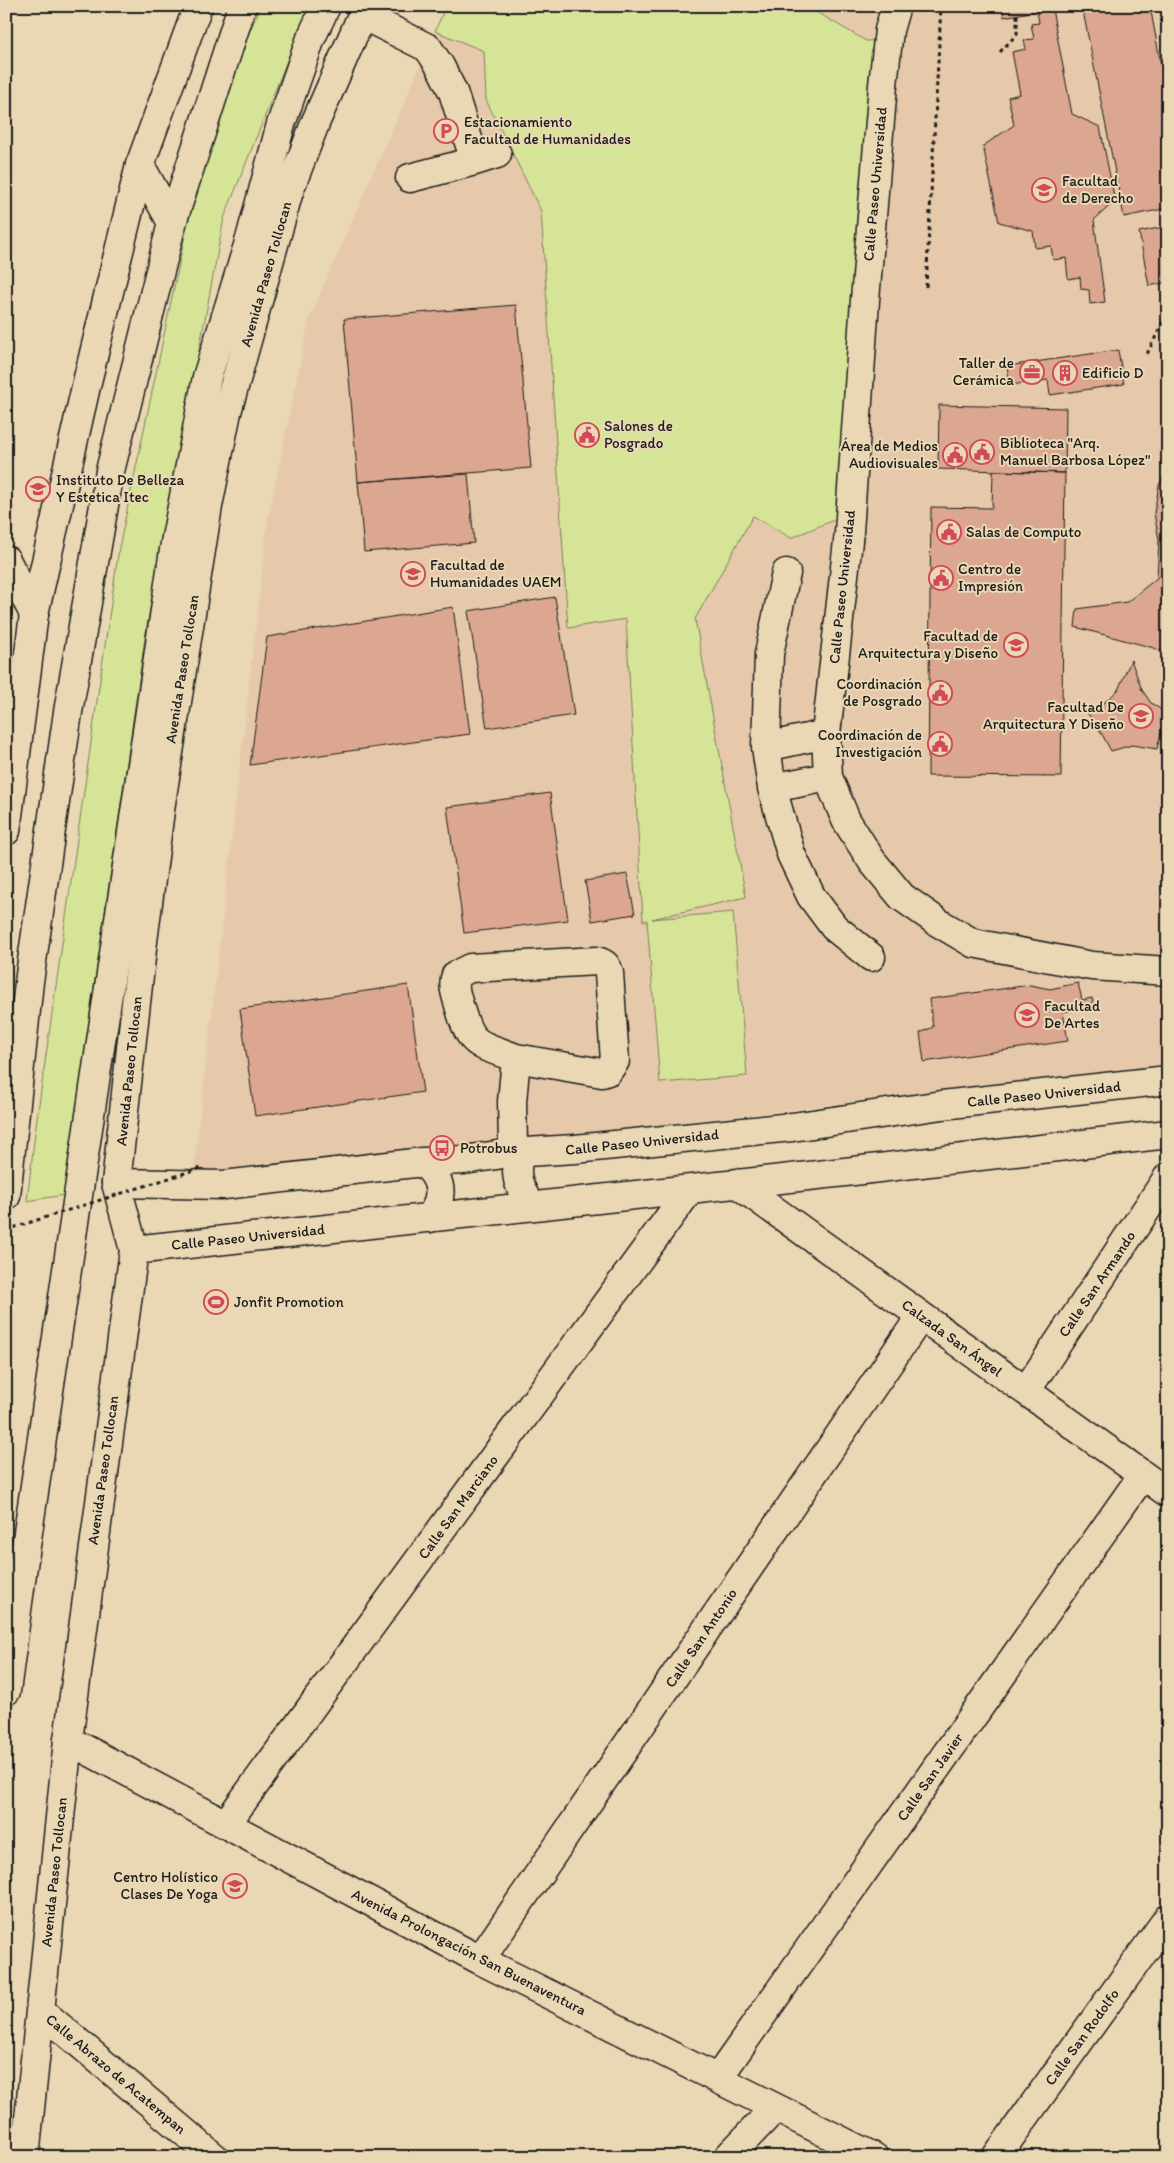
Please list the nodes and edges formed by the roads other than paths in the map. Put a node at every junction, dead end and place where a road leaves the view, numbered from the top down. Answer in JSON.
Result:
{"nodes":[{"id":1,"x":198,"y":6,"type":"edge"},
{"id":2,"x":242,"y":6,"type":"edge"},
{"id":3,"x":326,"y":6,"type":"edge"},
{"id":4,"x":896,"y":6,"type":"edge"},
{"id":5,"x":364,"y":10,"type":"edge"},
{"id":6,"x":140,"y":165,"type":"junction"},
{"id":7,"x":410,"y":178,"type":"dead end"},
{"id":8,"x":289,"y":191,"type":"junction"},
{"id":9,"x":172,"y":223,"type":"junction"},
{"id":10,"x":250,"y":239,"type":"junction"},
{"id":11,"x":6,"y":560,"type":"edge"},
{"id":12,"x":786,"y":573,"type":"dead end"},
{"id":13,"x":34,"y":614,"type":"junction"},
{"id":14,"x":826,"y":734,"type":"junction"},
{"id":15,"x":766,"y":747,"type":"junction"},
{"id":16,"x":828,"y":778,"type":"junction"},
{"id":17,"x":772,"y":788,"type":"junction"},
{"id":18,"x":6,"y":831,"type":"edge"},
{"id":19,"x":871,"y":957,"type":"dead end"},
{"id":20,"x":1168,"y":971,"type":"edge"},
{"id":21,"x":29,"y":982,"type":"junction"},
{"id":22,"x":6,"y":1005,"type":"edge"},
{"id":23,"x":516,"y":1058,"type":"junction"},
{"id":24,"x":1168,"y":1080,"type":"edge"},
{"id":25,"x":1168,"y":1134,"type":"edge"},
{"id":26,"x":514,"y":1153,"type":"junction"},
{"id":27,"x":423,"y":1162,"type":"junction"},
{"id":28,"x":1168,"y":1177,"type":"edge"},
{"id":29,"x":116,"y":1183,"type":"junction"},
{"id":30,"x":736,"y":1183,"type":"junction"},
{"id":31,"x":690,"y":1189,"type":"junction"},
{"id":32,"x":6,"y":1196,"type":"edge"},
{"id":33,"x":530,"y":1206,"type":"junction"},
{"id":34,"x":430,"y":1218,"type":"junction"},
{"id":35,"x":134,"y":1250,"type":"junction"},
{"id":36,"x":921,"y":1316,"type":"junction"},
{"id":37,"x":1026,"y":1391,"type":"junction"},
{"id":38,"x":1142,"y":1476,"type":"junction"},
{"id":39,"x":1168,"y":1493,"type":"edge"},
{"id":40,"x":6,"y":1691,"type":"edge"},
{"id":41,"x":68,"y":1740,"type":"junction"},
{"id":42,"x":226,"y":1824,"type":"junction"},
{"id":43,"x":1168,"y":1918,"type":"edge"},
{"id":44,"x":480,"y":1960,"type":"junction"},
{"id":45,"x":40,"y":2011,"type":"junction"},
{"id":46,"x":718,"y":2078,"type":"junction"},
{"id":47,"x":774,"y":2108,"type":"junction"},
{"id":48,"x":25,"y":2157,"type":"edge"},
{"id":49,"x":214,"y":2157,"type":"edge"},
{"id":50,"x":728,"y":2157,"type":"edge"},
{"id":51,"x":874,"y":2157,"type":"edge"},
{"id":52,"x":996,"y":2157,"type":"edge"}],
"edges":[{"from":1,"to":6,"type":"main road"},
{"from":2,"to":9,"type":"main road"},
{"from":3,"to":10,"type":"main road","name":"Avenida Paseo Tollocan"},
{"from":4,"to":14,"type":"main road","name":"Calle Paseo Universidad"},
{"from":5,"to":7,"type":"main road"},
{"from":5,"to":8,"type":"main road","name":"Avenida Paseo Tollocan"},
{"from":6,"to":9,"type":"main road"},
{"from":6,"to":13,"type":"main road"},
{"from":8,"to":10,"type":"main road"},
{"from":8,"to":29,"type":"main road","name":"Avenida Paseo Tollocan"},
{"from":9,"to":21,"type":"main road"},
{"from":10,"to":40,"type":"main road","name":"Avenida Paseo Tollocan"},
{"from":11,"to":13,"type":"main road"},
{"from":12,"to":15,"type":"main road"},
{"from":13,"to":18,"type":"main road"},
{"from":14,"to":15,"type":"main road"},
{"from":14,"to":16,"type":"main road","name":"Calle Paseo Universidad"},
{"from":15,"to":17,"type":"main road"},
{"from":16,"to":17,"type":"main road"},
{"from":16,"to":20,"type":"main road","name":"Calle Paseo Universidad"},
{"from":17,"to":19,"type":"main road"},
{"from":21,"to":22,"type":"main road"},
{"from":21,"to":32,"type":"main road"},
{"from":23,"to":23,"type":"main road"},
{"from":23,"to":26,"type":"main road"},
{"from":24,"to":26,"type":"main road","name":"Calle Paseo Universidad"},
{"from":25,"to":30,"type":"main road","name":"Calle Paseo Universidad"},
{"from":26,"to":27,"type":"main road","name":"Calle Paseo Universidad"},
{"from":26,"to":33,"type":"main road"},
{"from":27,"to":29,"type":"main road","name":"Calle Paseo Universidad"},
{"from":27,"to":34,"type":"main road"},
{"from":28,"to":37,"type":"main road","name":"Calle San Armando"},
{"from":29,"to":35,"type":"main road","name":"Avenida Paseo Tollocan"},
{"from":30,"to":31,"type":"main road","name":"Calle Paseo Universidad"},
{"from":30,"to":36,"type":"main road","name":"Calzada San Ángel"},
{"from":31,"to":33,"type":"main road","name":"Calle Paseo Universidad"},
{"from":31,"to":42,"type":"main road","name":"Calle San Marciano"},
{"from":33,"to":34,"type":"main road","name":"Calle Paseo Universidad"},
{"from":34,"to":35,"type":"main road","name":"Calle Paseo Universidad"},
{"from":35,"to":41,"type":"main road","name":"Avenida Paseo Tollocan"},
{"from":36,"to":37,"type":"main road","name":"Calzada San Ángel"},
{"from":36,"to":44,"type":"main road","name":"Calle San Antonio"},
{"from":37,"to":38,"type":"main road","name":"Calzada San Ángel"},
{"from":38,"to":39,"type":"main road","name":"Calzada San Ángel"},
{"from":38,"to":46,"type":"main road","name":"Calle San Javier"},
{"from":41,"to":42,"type":"main road","name":"Avenida Prolongación San Buenaventura"},
{"from":41,"to":45,"type":"main road","name":"Avenida Paseo Tollocan"},
{"from":42,"to":44,"type":"main road","name":"Avenida Prolongación San Buenaventura"},
{"from":43,"to":52,"type":"main road","name":"Calle San Rodolfo"},
{"from":44,"to":46,"type":"main road","name":"Avenida Prolongación San Buenaventura"},
{"from":45,"to":48,"type":"main road","name":"Avenida Paseo Tollocan"},
{"from":45,"to":49,"type":"main road","name":"Calle Abrazo de Acatempan"},
{"from":46,"to":47,"type":"main road","name":"Avenida Prolongación San Buenaventura"},
{"from":47,"to":50,"type":"main road"},
{"from":47,"to":51,"type":"main road","name":"Avenida Prolongación San Buenaventura"}]}
